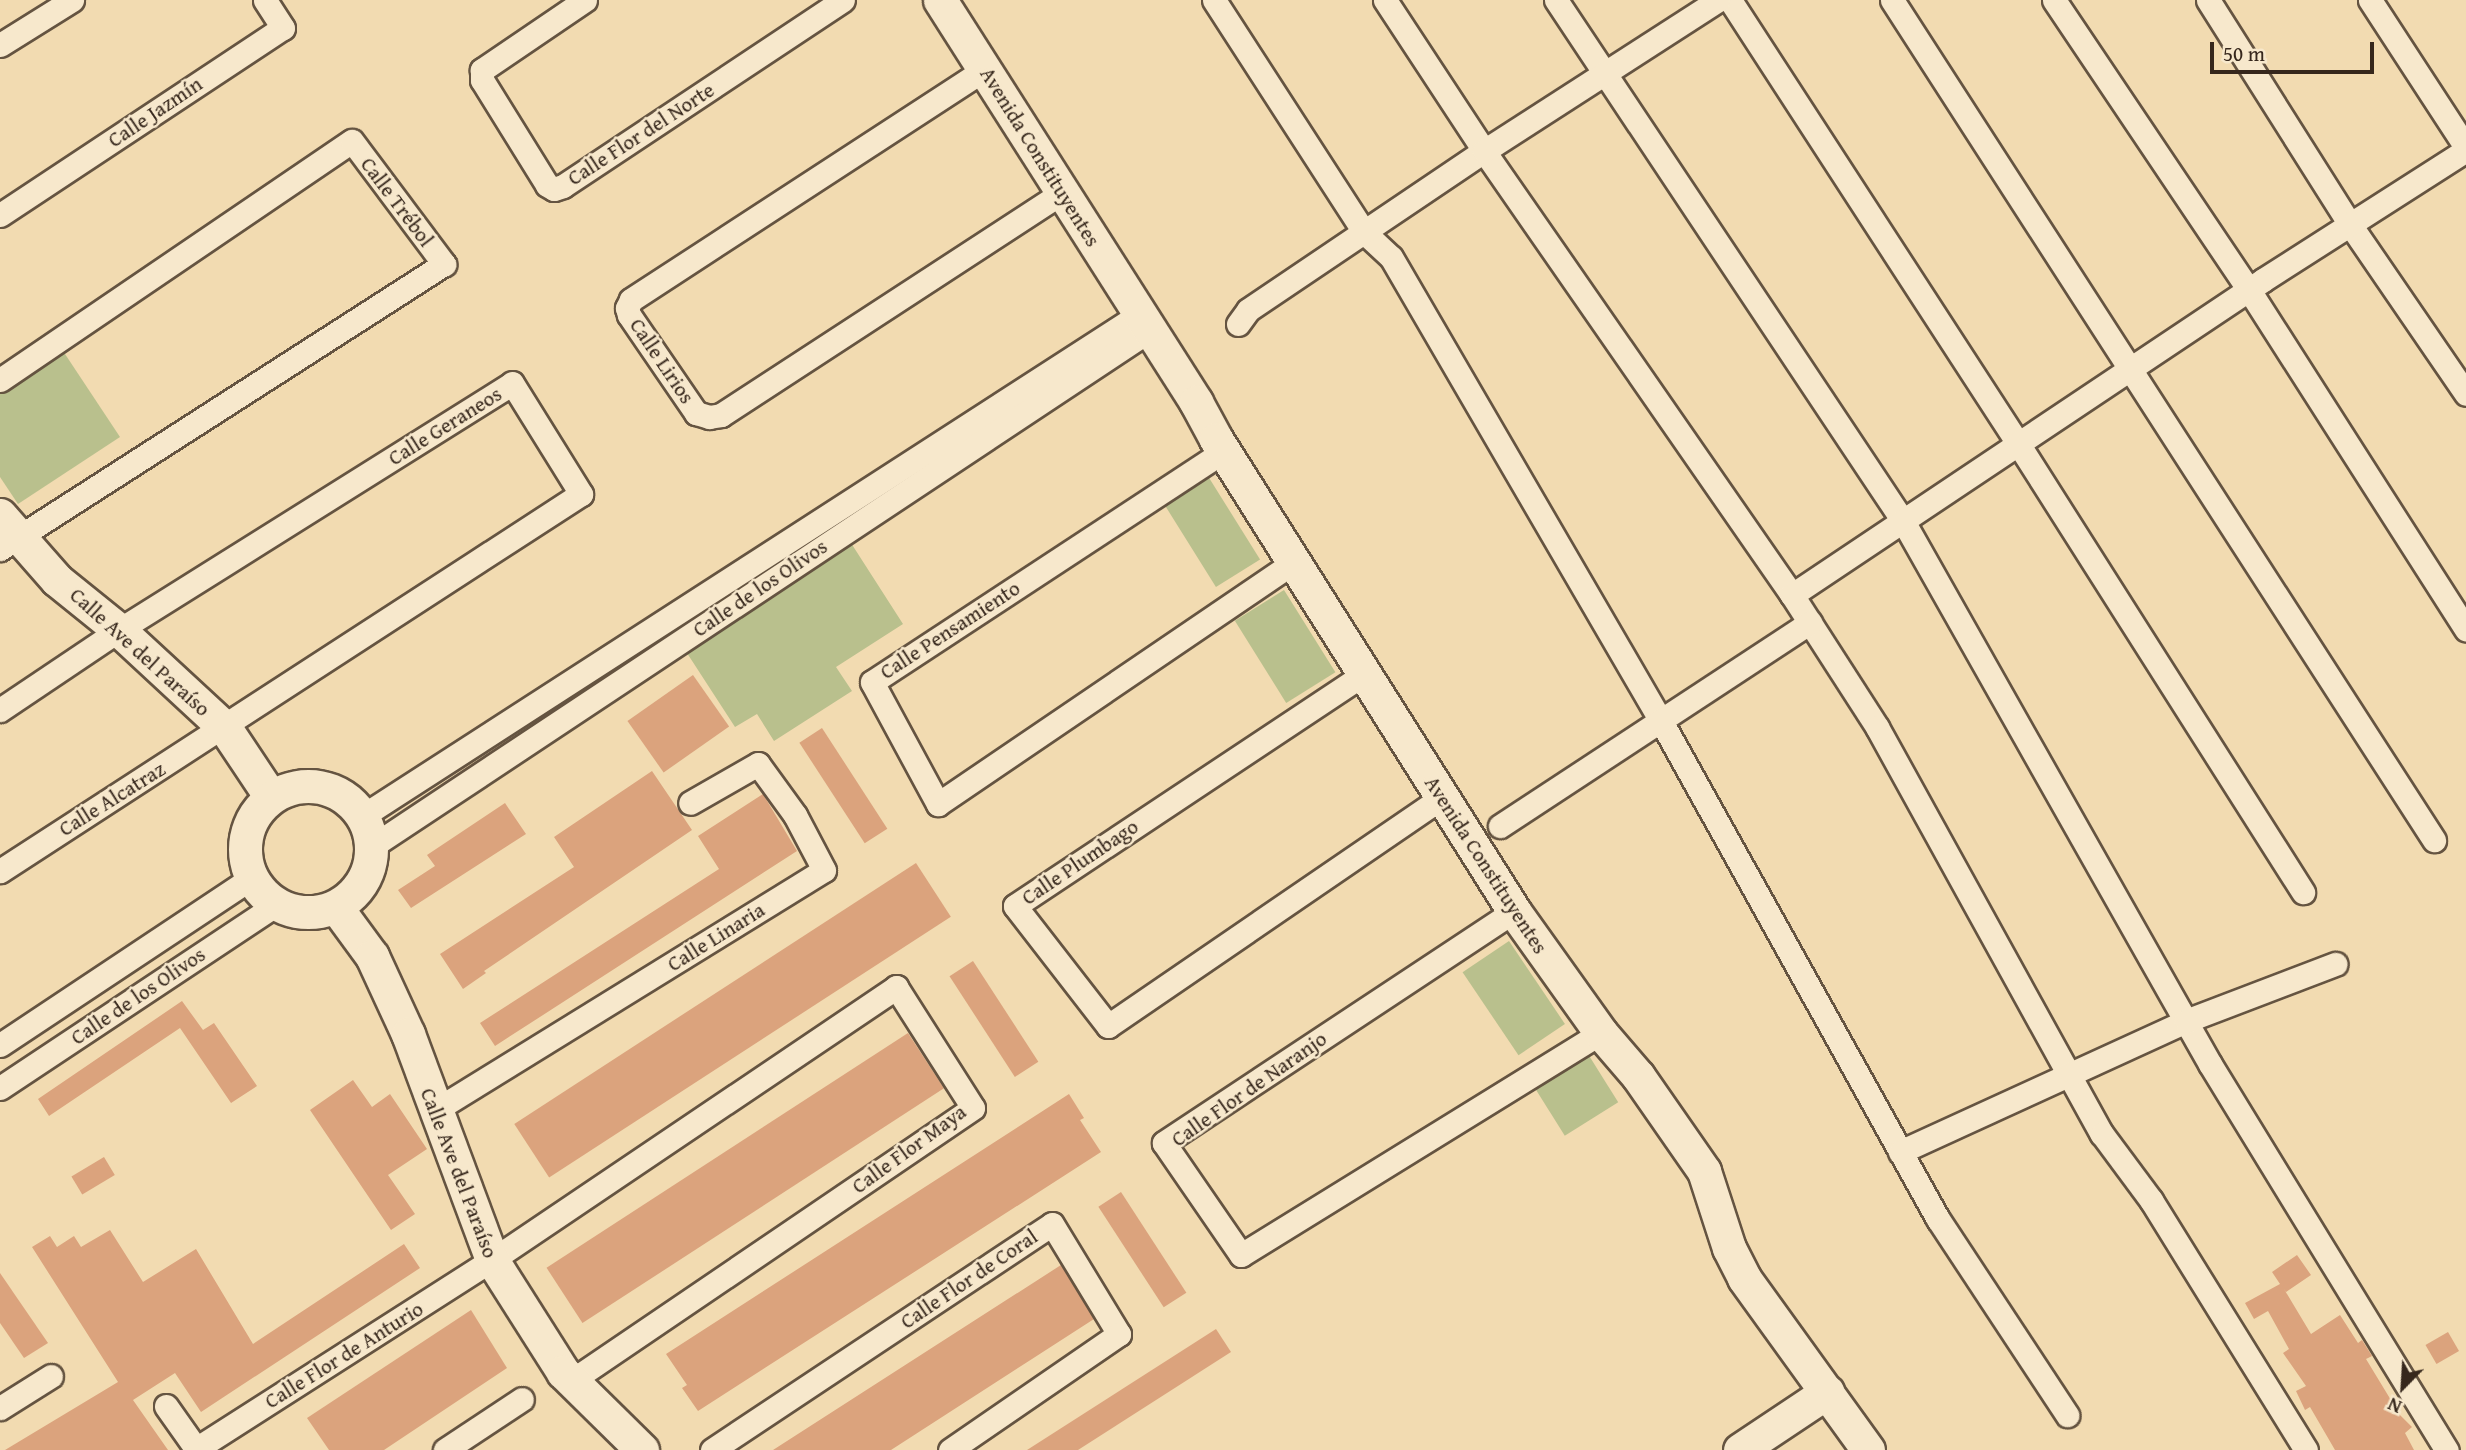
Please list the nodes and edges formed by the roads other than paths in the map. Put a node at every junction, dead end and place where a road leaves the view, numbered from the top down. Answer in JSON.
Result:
{"nodes":[{"id":1,"x":72,"y":0,"type":"edge"},
{"id":2,"x":265,"y":0,"type":"edge"},
{"id":3,"x":585,"y":0,"type":"edge"},
{"id":4,"x":843,"y":0,"type":"edge"},
{"id":5,"x":940,"y":0,"type":"edge"},
{"id":6,"x":1214,"y":0,"type":"edge"},
{"id":7,"x":1385,"y":0,"type":"edge"},
{"id":8,"x":1556,"y":0,"type":"edge"},
{"id":9,"x":1718,"y":0,"type":"edge"},
{"id":10,"x":1730,"y":0,"type":"edge"},
{"id":11,"x":1892,"y":0,"type":"edge"},
{"id":12,"x":2054,"y":0,"type":"edge"},
{"id":13,"x":2208,"y":0,"type":"edge"},
{"id":14,"x":2370,"y":0,"type":"edge"},
{"id":15,"x":0,"y":45,"type":"edge"},
{"id":16,"x":985,"y":69,"type":"junction"},
{"id":17,"x":1604,"y":74,"type":"junction"},
{"id":18,"x":2466,"y":148,"type":"edge"},
{"id":19,"x":1484,"y":151,"type":"junction"},
{"id":20,"x":1062,"y":193,"type":"junction"},
{"id":21,"x":0,"y":215,"type":"edge"},
{"id":22,"x":2349,"y":223,"type":"junction"},
{"id":23,"x":1365,"y":233,"type":"junction"},
{"id":24,"x":2249,"y":290,"type":"junction"},
{"id":25,"x":1145,"y":322,"type":"junction"},
{"id":26,"x":1238,"y":324,"type":"dead end"},
{"id":27,"x":2133,"y":370,"type":"junction"},
{"id":28,"x":0,"y":380,"type":"edge"},
{"id":29,"x":2466,"y":394,"type":"edge"},
{"id":30,"x":2019,"y":445,"type":"junction"},
{"id":31,"x":1223,"y":451,"type":"junction"},
{"id":32,"x":1903,"y":521,"type":"junction"},
{"id":33,"x":6,"y":534,"type":"edge"},
{"id":34,"x":1294,"y":562,"type":"junction"},
{"id":35,"x":1792,"y":595,"type":"junction"},
{"id":36,"x":1810,"y":622,"type":"junction"},
{"id":37,"x":119,"y":629,"type":"junction"},
{"id":38,"x":2466,"y":629,"type":"edge"},
{"id":39,"x":1364,"y":674,"type":"junction"},
{"id":40,"x":0,"y":710,"type":"edge"},
{"id":41,"x":1661,"y":721,"type":"junction"},
{"id":42,"x":225,"y":728,"type":"junction"},
{"id":43,"x":271,"y":797,"type":"junction"},
{"id":44,"x":1441,"y":797,"type":"junction"},
{"id":45,"x":690,"y":803,"type":"dead end"},
{"id":46,"x":1500,"y":825,"type":"dead end"},
{"id":47,"x":366,"y":832,"type":"junction"},
{"id":48,"x":2434,"y":840,"type":"dead end"},
{"id":49,"x":0,"y":871,"type":"edge"},
{"id":50,"x":251,"y":878,"type":"junction"},
{"id":51,"x":2303,"y":892,"type":"dead end"},
{"id":52,"x":277,"y":904,"type":"junction"},
{"id":53,"x":336,"y":907,"type":"junction"},
{"id":54,"x":1514,"y":911,"type":"junction"},
{"id":55,"x":2334,"y":964,"type":"dead end"},
{"id":56,"x":2186,"y":1021,"type":"junction"},
{"id":57,"x":1601,"y":1033,"type":"junction"},
{"id":58,"x":0,"y":1045,"type":"edge"},
{"id":59,"x":2068,"y":1076,"type":"junction"},
{"id":60,"x":0,"y":1088,"type":"edge"},
{"id":61,"x":434,"y":1111,"type":"junction"},
{"id":62,"x":1900,"y":1152,"type":"junction"},
{"id":63,"x":492,"y":1260,"type":"junction"},
{"id":64,"x":51,"y":1376,"type":"dead end"},
{"id":65,"x":572,"y":1381,"type":"junction"},
{"id":66,"x":1827,"y":1392,"type":"junction"},
{"id":67,"x":3,"y":1399,"type":"edge"},
{"id":68,"x":522,"y":1399,"type":"dead end"},
{"id":69,"x":166,"y":1406,"type":"dead end"},
{"id":70,"x":2067,"y":1415,"type":"dead end"},
{"id":71,"x":196,"y":1449,"type":"edge"},
{"id":72,"x":445,"y":1450,"type":"edge"},
{"id":73,"x":642,"y":1450,"type":"edge"},
{"id":74,"x":712,"y":1450,"type":"edge"},
{"id":75,"x":950,"y":1450,"type":"edge"},
{"id":76,"x":1740,"y":1450,"type":"edge"},
{"id":77,"x":1868,"y":1450,"type":"edge"},
{"id":78,"x":2306,"y":1450,"type":"edge"},
{"id":79,"x":2447,"y":1450,"type":"edge"}],
"edges":[{"from":1,"to":15,"type":"street"},
{"from":2,"to":21,"type":"street","name":"Calle Jazmín"},
{"from":3,"to":4,"type":"street","name":"Calle Flor del Norte"},
{"from":5,"to":16,"type":"main road","name":"Avenida Constituyentes"},
{"from":6,"to":23,"type":"street"},
{"from":7,"to":19,"type":"street"},
{"from":8,"to":17,"type":"street"},
{"from":9,"to":17,"type":"street"},
{"from":10,"to":30,"type":"street"},
{"from":11,"to":27,"type":"street"},
{"from":12,"to":24,"type":"street"},
{"from":13,"to":22,"type":"street"},
{"from":14,"to":18,"type":"street"},
{"from":16,"to":20,"type":"main road","name":"Avenida Constituyentes"},
{"from":16,"to":20,"type":"street","name":"Calle Lirios"},
{"from":17,"to":19,"type":"street"},
{"from":17,"to":32,"type":"street"},
{"from":18,"to":22,"type":"street"},
{"from":19,"to":23,"type":"street"},
{"from":19,"to":35,"type":"street"},
{"from":20,"to":25,"type":"main road","name":"Avenida Constituyentes"},
{"from":22,"to":24,"type":"street"},
{"from":22,"to":29,"type":"street"},
{"from":23,"to":26,"type":"street"},
{"from":23,"to":41,"type":"street"},
{"from":24,"to":27,"type":"street"},
{"from":24,"to":38,"type":"street"},
{"from":25,"to":31,"type":"main road","name":"Avenida Constituyentes"},
{"from":25,"to":47,"type":"street","name":"Calle de los Olivos"},
{"from":25,"to":47,"type":"street","name":"Calle de los Olivos"},
{"from":27,"to":30,"type":"street"},
{"from":27,"to":48,"type":"street"},
{"from":28,"to":33,"type":"street","name":"Calle Trébol"},
{"from":30,"to":32,"type":"street"},
{"from":30,"to":51,"type":"street"},
{"from":31,"to":34,"type":"main road","name":"Avenida Constituyentes"},
{"from":31,"to":34,"type":"street","name":"Calle Pensamiento"},
{"from":32,"to":35,"type":"street"},
{"from":32,"to":56,"type":"street"},
{"from":33,"to":37,"type":"main road","name":"Calle Ave del Paraíso"},
{"from":34,"to":39,"type":"main road","name":"Avenida Constituyentes"},
{"from":35,"to":36,"type":"street"},
{"from":36,"to":41,"type":"street"},
{"from":36,"to":59,"type":"street"},
{"from":37,"to":40,"type":"street"},
{"from":37,"to":42,"type":"main road","name":"Calle Ave del Paraíso"},
{"from":37,"to":42,"type":"street","name":"Calle Geraneos"},
{"from":39,"to":44,"type":"main road","name":"Avenida Constituyentes"},
{"from":39,"to":44,"type":"street","name":"Calle Plumbago"},
{"from":41,"to":46,"type":"street"},
{"from":41,"to":62,"type":"street"},
{"from":42,"to":43,"type":"main road","name":"Calle Ave del Paraíso"},
{"from":42,"to":49,"type":"street","name":"Calle Alcatraz"},
{"from":43,"to":47,"type":"main road"},
{"from":43,"to":50,"type":"main road"},
{"from":44,"to":54,"type":"main road","name":"Avenida Constituyentes"},
{"from":45,"to":61,"type":"street","name":"Calle Linaria"},
{"from":47,"to":53,"type":"main road"},
{"from":50,"to":52,"type":"main road"},
{"from":50,"to":58,"type":"street","name":"Calle de los Olivos"},
{"from":52,"to":53,"type":"main road"},
{"from":52,"to":60,"type":"street","name":"Calle de los Olivos"},
{"from":53,"to":61,"type":"main road","name":"Calle Ave del Paraíso"},
{"from":54,"to":57,"type":"main road","name":"Avenida Constituyentes"},
{"from":54,"to":57,"type":"street","name":"Calle Flor de Naranjo"},
{"from":55,"to":56,"type":"street"},
{"from":56,"to":59,"type":"street"},
{"from":56,"to":79,"type":"street"},
{"from":57,"to":66,"type":"main road","name":"Avenida Constituyentes"},
{"from":59,"to":62,"type":"street"},
{"from":59,"to":78,"type":"street"},
{"from":61,"to":63,"type":"main road","name":"Calle Ave del Paraíso"},
{"from":62,"to":70,"type":"street"},
{"from":63,"to":65,"type":"main road","name":"Calle Ave del Paraíso"},
{"from":63,"to":65,"type":"street","name":"Calle Flor Maya"},
{"from":63,"to":71,"type":"street","name":"Calle Flor de Anturio"},
{"from":64,"to":67,"type":"street"},
{"from":65,"to":73,"type":"main road","name":"Calle Ave del Paraíso"},
{"from":66,"to":76,"type":"main road"},
{"from":66,"to":77,"type":"main road","name":"Avenida Constituyentes"},
{"from":68,"to":72,"type":"street"},
{"from":69,"to":71,"type":"street"},
{"from":74,"to":75,"type":"street","name":"Calle Flor de Coral"}]}
